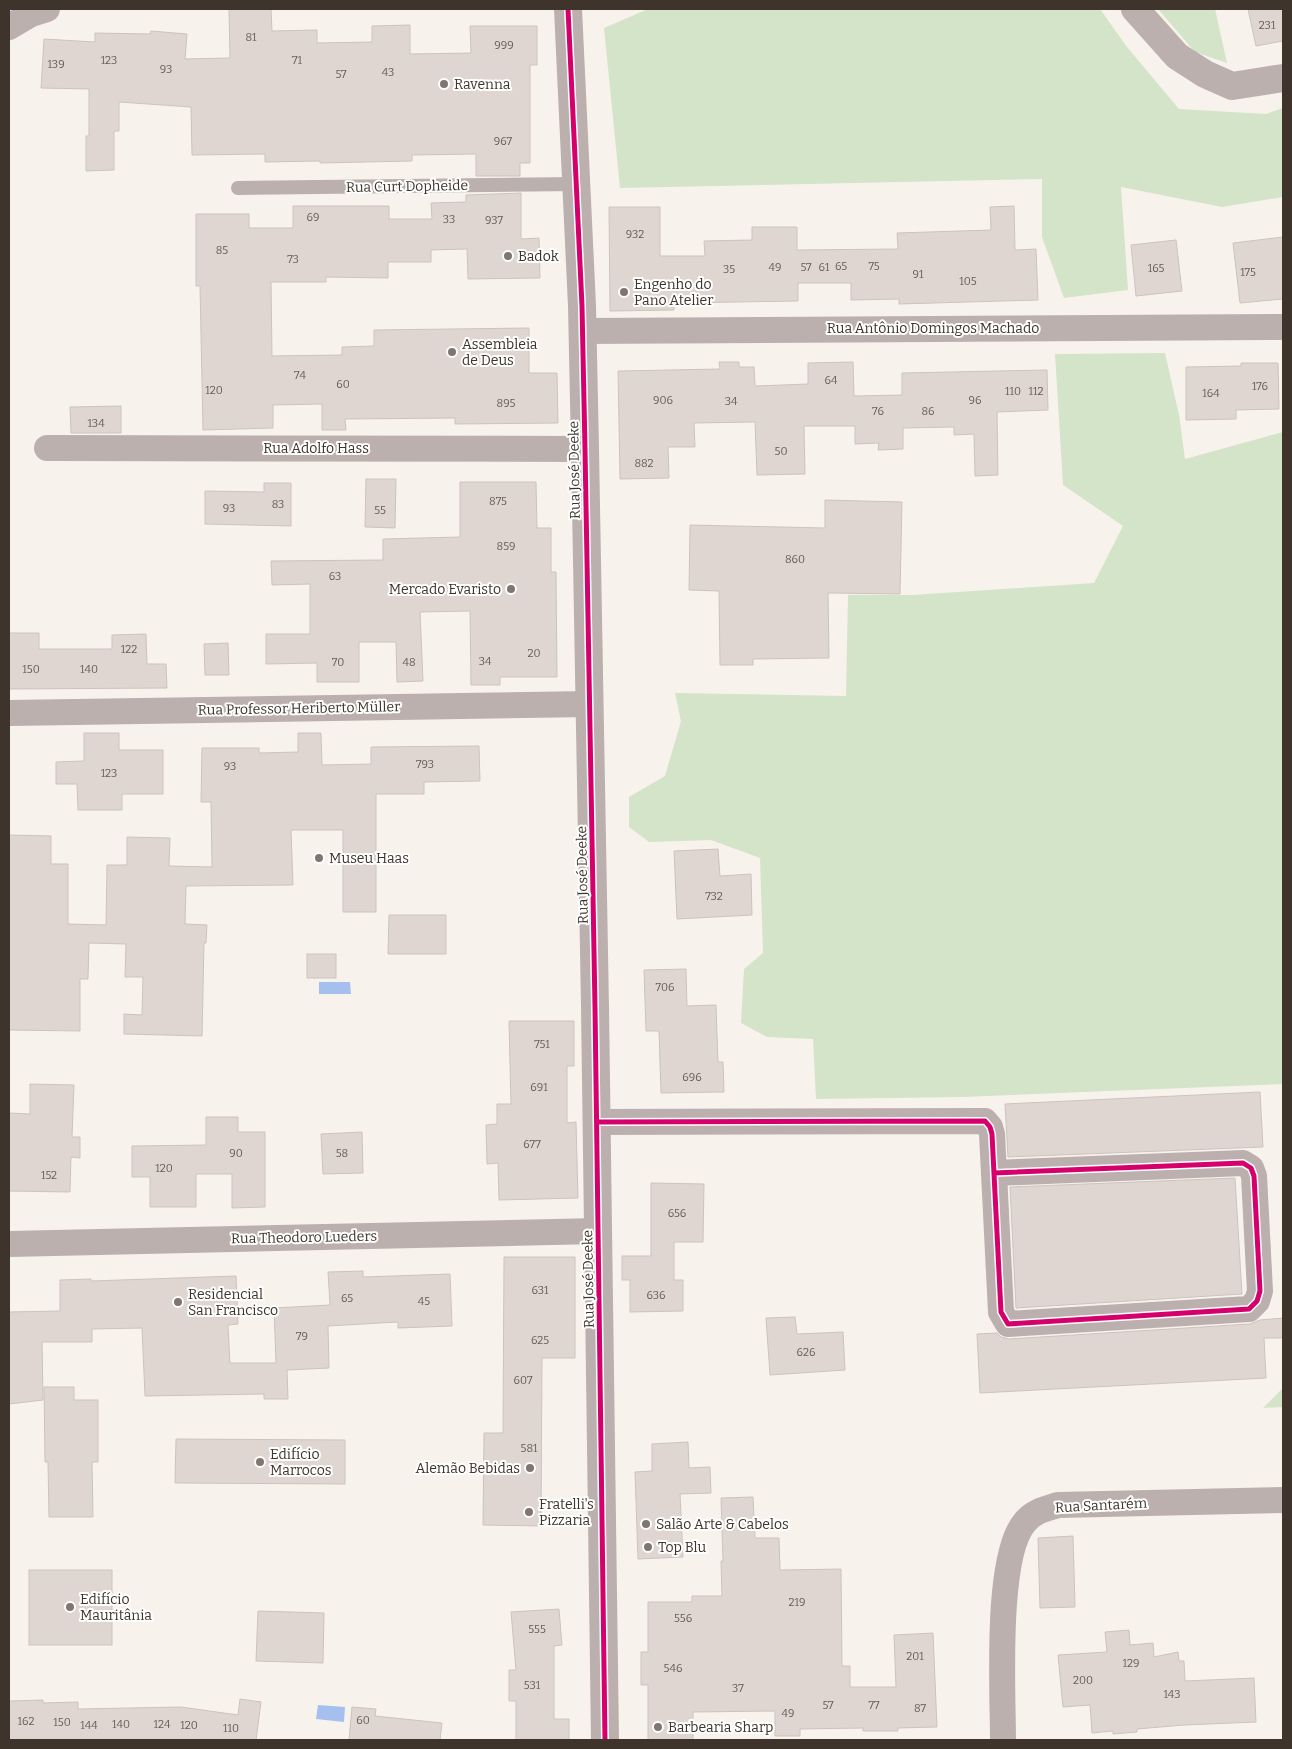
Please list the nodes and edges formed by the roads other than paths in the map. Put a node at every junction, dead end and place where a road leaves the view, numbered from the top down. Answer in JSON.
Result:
{"nodes":[{"id":1,"x":47,"y":9,"type":"edge"},
{"id":2,"x":568,"y":9,"type":"edge"},
{"id":3,"x":1135,"y":9,"type":"edge"},
{"id":4,"x":9,"y":27,"type":"edge"},
{"id":5,"x":1283,"y":78,"type":"edge"},
{"id":6,"x":576,"y":184,"type":"junction"},
{"id":7,"x":238,"y":188,"type":"dead end"},
{"id":8,"x":1283,"y":327,"type":"edge"},
{"id":9,"x":582,"y":331,"type":"junction"},
{"id":10,"x":48,"y":448,"type":"dead end"},
{"id":11,"x":585,"y":449,"type":"junction"},
{"id":12,"x":590,"y":704,"type":"junction"},
{"id":13,"x":9,"y":713,"type":"edge"},
{"id":14,"x":597,"y":1122,"type":"junction"},
{"id":15,"x":994,"y":1173,"type":"junction"},
{"id":16,"x":598,"y":1231,"type":"junction"},
{"id":17,"x":9,"y":1244,"type":"edge"},
{"id":18,"x":1283,"y":1500,"type":"edge"},
{"id":19,"x":605,"y":1740,"type":"edge"},
{"id":20,"x":1003,"y":1740,"type":"edge"}],
"edges":[{"from":1,"to":4,"type":"street"},
{"from":2,"to":6,"type":"street","name":"Rua José Deeke"},
{"from":3,"to":5,"type":"street"},
{"from":6,"to":7,"type":"lane","name":"Rua Curt Dopheide"},
{"from":6,"to":9,"type":"street","name":"Rua José Deeke"},
{"from":8,"to":9,"type":"street","name":"Rua Antônio Domingos Machado"},
{"from":9,"to":11,"type":"street","name":"Rua José Deeke"},
{"from":10,"to":11,"type":"street","name":"Rua Adolfo Hass"},
{"from":11,"to":12,"type":"street","name":"Rua José Deeke"},
{"from":12,"to":13,"type":"street","name":"Rua Professor Heriberto Müller"},
{"from":12,"to":14,"type":"street","name":"Rua José Deeke"},
{"from":14,"to":15,"type":"street"},
{"from":14,"to":16,"type":"street","name":"Rua José Deeke"},
{"from":15,"to":15,"type":"street"},
{"from":16,"to":17,"type":"street","name":"Rua Theodoro Lueders"},
{"from":16,"to":19,"type":"street","name":"Rua José Deeke"},
{"from":18,"to":20,"type":"street","name":"Rua Santarém"}]}
